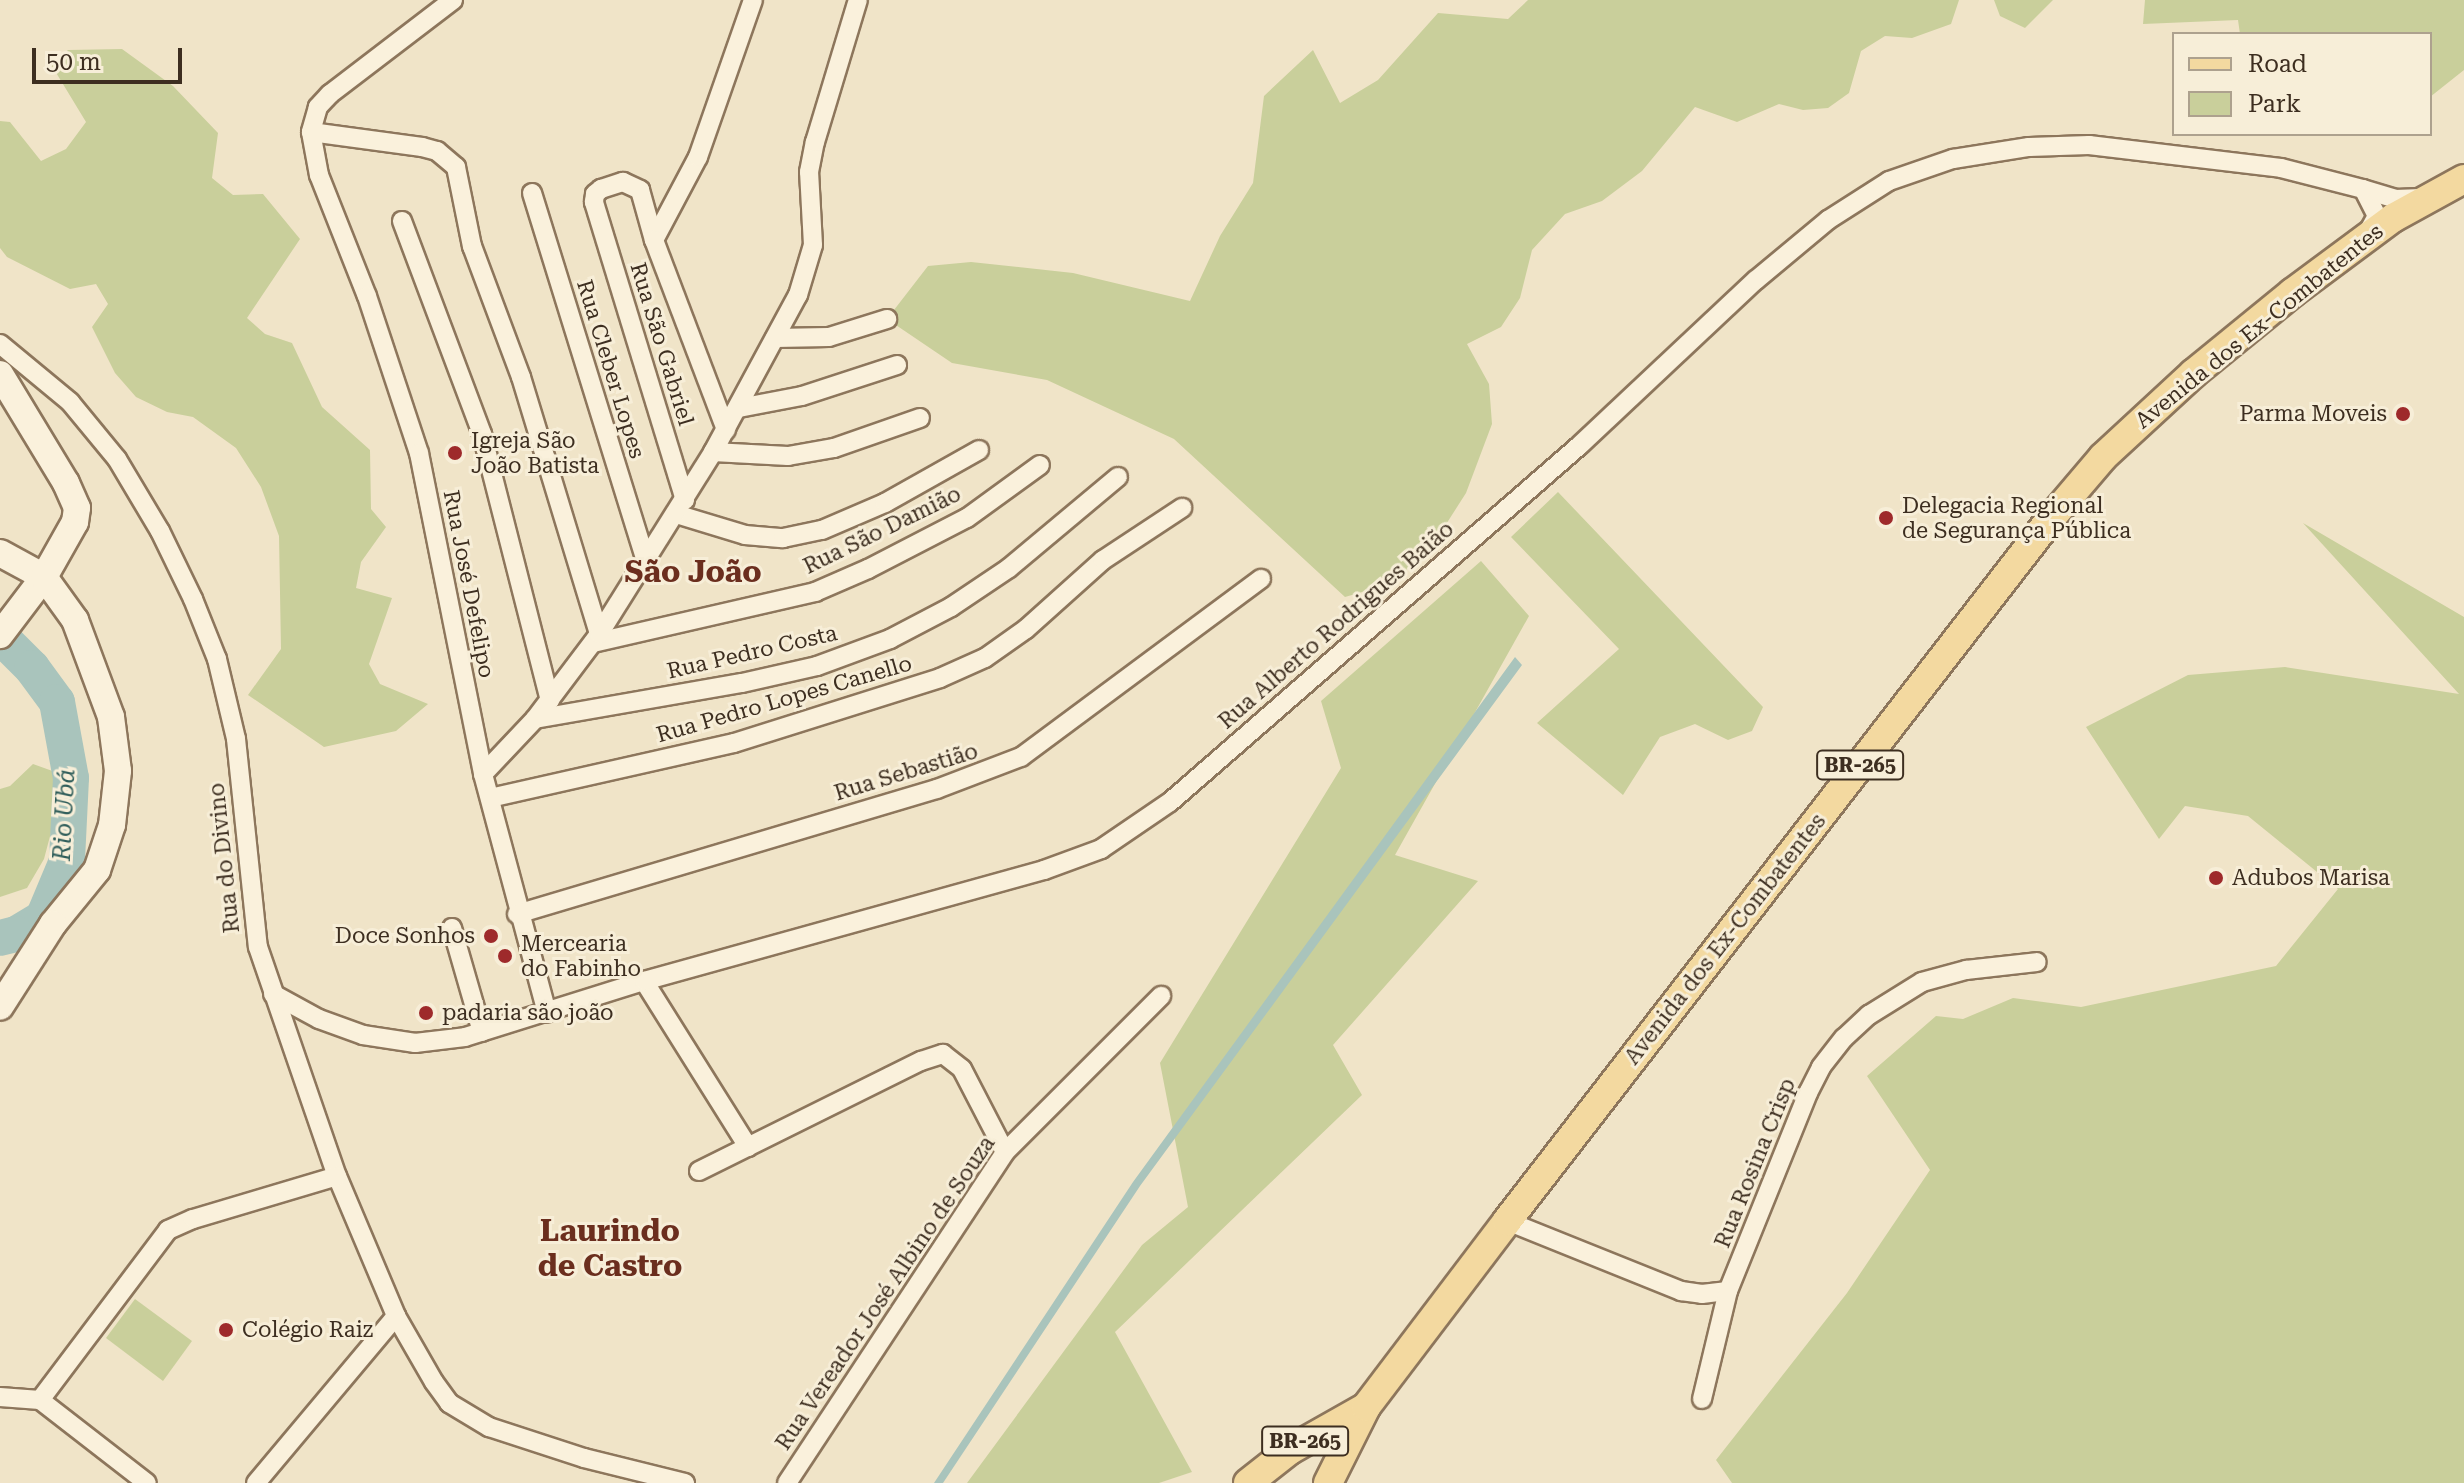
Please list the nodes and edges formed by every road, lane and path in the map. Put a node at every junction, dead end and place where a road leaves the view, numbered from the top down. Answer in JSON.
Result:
{"nodes":[{"id":1,"x":453,"y":0,"type":"edge"},
{"id":2,"x":753,"y":0,"type":"edge"},
{"id":3,"x":858,"y":0,"type":"edge"},
{"id":4,"x":311,"y":132,"type":"junction"},
{"id":5,"x":2464,"y":179,"type":"edge"},
{"id":6,"x":2363,"y":189,"type":"junction"},
{"id":7,"x":532,"y":193,"type":"dead end"},
{"id":8,"x":2429,"y":197,"type":"junction"},
{"id":9,"x":402,"y":221,"type":"dead end"},
{"id":10,"x":2364,"y":238,"type":"junction"},
{"id":11,"x":654,"y":240,"type":"junction"},
{"id":12,"x":887,"y":319,"type":"dead end"},
{"id":13,"x":775,"y":338,"type":"junction"},
{"id":14,"x":0,"y":344,"type":"edge"},
{"id":15,"x":897,"y":365,"type":"dead end"},
{"id":16,"x":0,"y":374,"type":"edge"},
{"id":17,"x":739,"y":408,"type":"junction"},
{"id":18,"x":920,"y":418,"type":"dead end"},
{"id":19,"x":726,"y":430,"type":"junction"},
{"id":20,"x":979,"y":450,"type":"dead end"},
{"id":21,"x":713,"y":452,"type":"junction"},
{"id":22,"x":1040,"y":465,"type":"dead end"},
{"id":23,"x":1118,"y":477,"type":"dead end"},
{"id":24,"x":680,"y":507,"type":"junction"},
{"id":25,"x":1182,"y":508,"type":"dead end"},
{"id":26,"x":0,"y":553,"type":"edge"},
{"id":27,"x":645,"y":559,"type":"junction"},
{"id":28,"x":1261,"y":579,"type":"dead end"},
{"id":29,"x":39,"y":585,"type":"junction"},
{"id":30,"x":0,"y":635,"type":"edge"},
{"id":31,"x":596,"y":639,"type":"junction"},
{"id":32,"x":550,"y":700,"type":"junction"},
{"id":33,"x":535,"y":719,"type":"junction"},
{"id":34,"x":483,"y":774,"type":"junction"},
{"id":35,"x":490,"y":798,"type":"junction"},
{"id":36,"x":517,"y":914,"type":"junction"},
{"id":37,"x":452,"y":928,"type":"dead end"},
{"id":38,"x":2037,"y":962,"type":"dead end"},
{"id":39,"x":644,"y":981,"type":"junction"},
{"id":40,"x":273,"y":994,"type":"junction"},
{"id":41,"x":1161,"y":996,"type":"dead end"},
{"id":42,"x":0,"y":1007,"type":"edge"},
{"id":43,"x":547,"y":1013,"type":"junction"},
{"id":44,"x":482,"y":1032,"type":"junction"},
{"id":45,"x":748,"y":1147,"type":"junction"},
{"id":46,"x":1005,"y":1152,"type":"junction"},
{"id":47,"x":699,"y":1171,"type":"dead end"},
{"id":48,"x":337,"y":1176,"type":"junction"},
{"id":49,"x":1507,"y":1221,"type":"junction"},
{"id":50,"x":1728,"y":1291,"type":"junction"},
{"id":51,"x":396,"y":1316,"type":"junction"},
{"id":52,"x":0,"y":1397,"type":"edge"},
{"id":53,"x":1702,"y":1399,"type":"dead end"},
{"id":54,"x":40,"y":1400,"type":"junction"},
{"id":55,"x":1366,"y":1407,"type":"junction"},
{"id":56,"x":147,"y":1483,"type":"edge"},
{"id":57,"x":256,"y":1483,"type":"edge"},
{"id":58,"x":685,"y":1483,"type":"edge"},
{"id":59,"x":787,"y":1483,"type":"edge"},
{"id":60,"x":1248,"y":1483,"type":"edge"},
{"id":61,"x":1328,"y":1483,"type":"edge"}],
"edges":[{"from":1,"to":4,"type":"street"},
{"from":2,"to":11,"type":"street"},
{"from":3,"to":13,"type":"street"},
{"from":4,"to":31,"type":"street"},
{"from":4,"to":34,"type":"street","name":"Rua José Defelipo"},
{"from":5,"to":8,"type":"main road","name":"Avenida dos Ex-Combatentes","number":"BR-265"},
{"from":6,"to":8,"type":"street","name":"Rua Alberto Rodrigues Baião"},
{"from":6,"to":10,"type":"street"},
{"from":6,"to":39,"type":"street","name":"Rua Alberto Rodrigues Baião"},
{"from":7,"to":27,"type":"street","name":"Rua Cleber Lopes"},
{"from":8,"to":10,"type":"main road","name":"Avenida dos Ex-Combatentes","number":"BR-265"},
{"from":9,"to":32,"type":"street"},
{"from":10,"to":49,"type":"main road","name":"Avenida dos Ex-Combatentes","number":"BR-265"},
{"from":11,"to":19,"type":"street"},
{"from":11,"to":24,"type":"street","name":"Rua São Gabriel"},
{"from":12,"to":13,"type":"street"},
{"from":13,"to":17,"type":"street"},
{"from":14,"to":40,"type":"street","name":"Rua do Divino"},
{"from":15,"to":17,"type":"street"},
{"from":16,"to":29,"type":"main road"},
{"from":17,"to":19,"type":"street"},
{"from":18,"to":21,"type":"street"},
{"from":19,"to":21,"type":"street"},
{"from":20,"to":24,"type":"street"},
{"from":21,"to":24,"type":"street"},
{"from":22,"to":31,"type":"street","name":"Rua São Damião"},
{"from":23,"to":33,"type":"street","name":"Rua Pedro Costa"},
{"from":24,"to":27,"type":"street"},
{"from":25,"to":35,"type":"street","name":"Rua Pedro Lopes Canello"},
{"from":26,"to":29,"type":"main road"},
{"from":27,"to":31,"type":"street"},
{"from":28,"to":36,"type":"street","name":"Rua Sebastião"},
{"from":29,"to":30,"type":"main road"},
{"from":29,"to":42,"type":"main road"},
{"from":31,"to":32,"type":"street"},
{"from":32,"to":33,"type":"street"},
{"from":33,"to":34,"type":"street"},
{"from":34,"to":35,"type":"street","name":"Rua José Defelipo"},
{"from":35,"to":36,"type":"street","name":"Rua José Defelipo"},
{"from":36,"to":43,"type":"street","name":"Rua José Defelipo"},
{"from":37,"to":44,"type":"street"},
{"from":38,"to":50,"type":"street","name":"Rua Rosina Crisp"},
{"from":39,"to":43,"type":"street","name":"Rua Alberto Rodrigues Baião"},
{"from":39,"to":45,"type":"street"},
{"from":40,"to":44,"type":"street","name":"Rua Alberto Rodrigues Baião"},
{"from":40,"to":48,"type":"street","name":"Rua do Divino"},
{"from":41,"to":46,"type":"street","name":"Rua Vereador José Albino de Souza"},
{"from":43,"to":44,"type":"street","name":"Rua Alberto Rodrigues Baião"},
{"from":45,"to":46,"type":"street"},
{"from":45,"to":47,"type":"street"},
{"from":46,"to":59,"type":"street","name":"Rua Vereador José Albino de Souza"},
{"from":48,"to":51,"type":"street","name":"Rua do Divino"},
{"from":48,"to":54,"type":"street"},
{"from":49,"to":50,"type":"street"},
{"from":49,"to":55,"type":"main road","name":"Avenida dos Ex-Combatentes","number":"BR-265"},
{"from":50,"to":53,"type":"street","name":"Rua Rosina Crisp"},
{"from":51,"to":57,"type":"street"},
{"from":51,"to":58,"type":"street","name":"Rua do Divino"},
{"from":52,"to":54,"type":"street"},
{"from":54,"to":56,"type":"street"},
{"from":55,"to":60,"type":"main road","name":"Avenida dos Ex-Combatentes","number":"BR-265"},
{"from":55,"to":61,"type":"main road","name":"Avenida dos Ex-Combatentes","number":"BR-265"}]}
